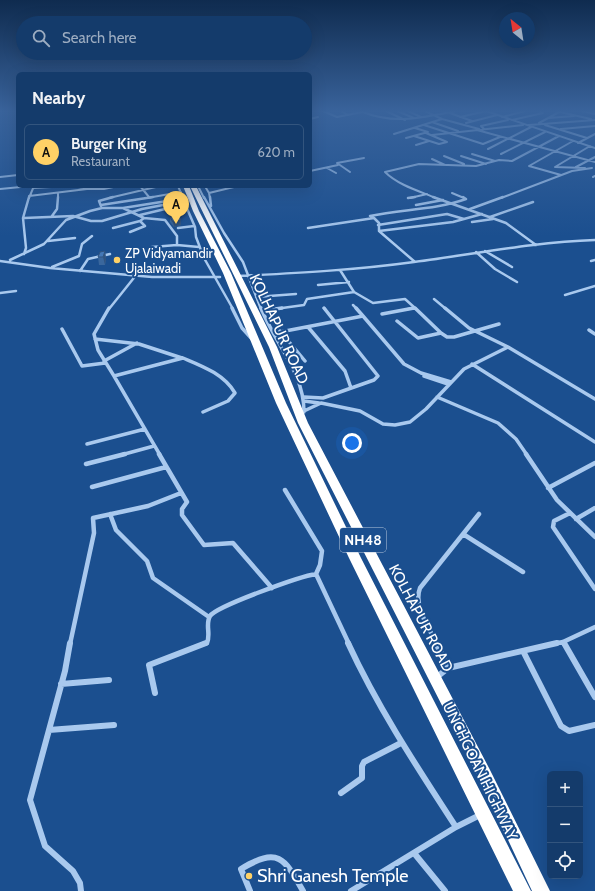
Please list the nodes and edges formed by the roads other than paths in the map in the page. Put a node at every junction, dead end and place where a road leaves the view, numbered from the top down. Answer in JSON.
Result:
{"nodes":[{"id":1,"x":504,"y":153,"type":"edge"},
{"id":2,"x":529,"y":153,"type":"edge"},
{"id":3,"x":552,"y":153,"type":"edge"},
{"id":4,"x":560,"y":153,"type":"edge"},
{"id":5,"x":577,"y":153,"type":"edge"},
{"id":6,"x":472,"y":154,"type":"dead end"},
{"id":7,"x":501,"y":154,"type":"dead end"},
{"id":8,"x":444,"y":156,"type":"dead end"},
{"id":9,"x":461,"y":156,"type":"dead end"},
{"id":10,"x":571,"y":156,"type":"junction"},
{"id":11,"x":595,"y":157,"type":"edge"},
{"id":12,"x":364,"y":158,"type":"dead end"},
{"id":13,"x":432,"y":159,"type":"dead end"},
{"id":14,"x":495,"y":161,"type":"junction"},
{"id":15,"x":589,"y":161,"type":"junction"},
{"id":16,"x":595,"y":162,"type":"edge"},
{"id":17,"x":486,"y":164,"type":"junction"},
{"id":18,"x":338,"y":165,"type":"junction"},
{"id":19,"x":448,"y":166,"type":"junction"},
{"id":20,"x":468,"y":166,"type":"junction"},
{"id":21,"x":326,"y":168,"type":"junction"},
{"id":22,"x":575,"y":168,"type":"junction"},
{"id":23,"x":594,"y":168,"type":"edge"},
{"id":24,"x":312,"y":171,"type":"edge"},
{"id":25,"x":577,"y":171,"type":"junction"},
{"id":26,"x":350,"y":172,"type":"dead end"},
{"id":27,"x":336,"y":173,"type":"dead end"},
{"id":28,"x":16,"y":175,"type":"edge"},
{"id":29,"x":562,"y":175,"type":"junction"},
{"id":30,"x":0,"y":177,"type":"edge"},
{"id":31,"x":16,"y":188,"type":"edge"},
{"id":32,"x":31,"y":188,"type":"edge"},
{"id":33,"x":81,"y":188,"type":"edge"},
{"id":34,"x":109,"y":188,"type":"edge"},
{"id":35,"x":149,"y":188,"type":"edge"},
{"id":36,"x":194,"y":188,"type":"edge"},
{"id":37,"x":199,"y":188,"type":"edge"},
{"id":38,"x":206,"y":188,"type":"edge"},
{"id":39,"x":230,"y":188,"type":"edge"},
{"id":40,"x":0,"y":189,"type":"edge"},
{"id":41,"x":87,"y":189,"type":"junction"},
{"id":42,"x":104,"y":189,"type":"joint"},
{"id":43,"x":143,"y":189,"type":"junction"},
{"id":44,"x":183,"y":189,"type":"edge"},
{"id":45,"x":58,"y":193,"type":"junction"},
{"id":46,"x":209,"y":193,"type":"junction"},
{"id":47,"x":452,"y":193,"type":"dead end"},
{"id":48,"x":427,"y":194,"type":"junction"},
{"id":49,"x":29,"y":196,"type":"junction"},
{"id":50,"x":149,"y":196,"type":"junction"},
{"id":51,"x":408,"y":198,"type":"dead end"},
{"id":52,"x":443,"y":200,"type":"junction"},
{"id":53,"x":185,"y":201,"type":"junction"},
{"id":54,"x":533,"y":202,"type":"dead end"},
{"id":55,"x":453,"y":203,"type":"junction"},
{"id":56,"x":424,"y":204,"type":"junction"},
{"id":57,"x":416,"y":205,"type":"dead end"},
{"id":58,"x":211,"y":206,"type":"junction"},
{"id":59,"x":101,"y":207,"type":"junction"},
{"id":60,"x":123,"y":208,"type":"junction"},
{"id":61,"x":430,"y":208,"type":"junction"},
{"id":62,"x":470,"y":209,"type":"junction"},
{"id":63,"x":132,"y":212,"type":"junction"},
{"id":64,"x":482,"y":214,"type":"junction"},
{"id":65,"x":140,"y":215,"type":"junction"},
{"id":66,"x":52,"y":216,"type":"junction"},
{"id":67,"x":73,"y":216,"type":"junction"},
{"id":68,"x":490,"y":217,"type":"junction"},
{"id":69,"x":24,"y":218,"type":"junction"},
{"id":70,"x":144,"y":218,"type":"junction"},
{"id":71,"x":374,"y":218,"type":"junction"},
{"id":72,"x":494,"y":218,"type":"junction"},
{"id":73,"x":464,"y":219,"type":"junction"},
{"id":74,"x":140,"y":221,"type":"junction"},
{"id":75,"x":472,"y":222,"type":"dead end"},
{"id":76,"x":378,"y":225,"type":"junction"},
{"id":77,"x":194,"y":226,"type":"junction"},
{"id":78,"x":114,"y":228,"type":"dead end"},
{"id":79,"x":178,"y":228,"type":"dead end"},
{"id":80,"x":308,"y":228,"type":"dead end"},
{"id":81,"x":379,"y":231,"type":"junction"},
{"id":82,"x":130,"y":232,"type":"dead end"},
{"id":83,"x":92,"y":236,"type":"dead end"},
{"id":84,"x":75,"y":238,"type":"dead end"},
{"id":85,"x":595,"y":240,"type":"edge"},
{"id":86,"x":48,"y":241,"type":"junction"},
{"id":87,"x":177,"y":245,"type":"junction"},
{"id":88,"x":537,"y":245,"type":"junction"},
{"id":89,"x":152,"y":247,"type":"dead end"},
{"id":90,"x":199,"y":247,"type":"junction"},
{"id":91,"x":485,"y":251,"type":"junction"},
{"id":92,"x":476,"y":252,"type":"junction"},
{"id":93,"x":24,"y":254,"type":"junction"},
{"id":94,"x":110,"y":254,"type":"dead end"},
{"id":95,"x":0,"y":261,"type":"edge"},
{"id":96,"x":7,"y":261,"type":"junction"},
{"id":97,"x":416,"y":262,"type":"junction"},
{"id":98,"x":512,"y":267,"type":"dead end"},
{"id":99,"x":50,"y":268,"type":"junction"},
{"id":100,"x":80,"y":270,"type":"junction"},
{"id":101,"x":340,"y":270,"type":"junction"},
{"id":102,"x":137,"y":274,"type":"junction"},
{"id":103,"x":248,"y":275,"type":"junction"},
{"id":104,"x":215,"y":276,"type":"junction"},
{"id":105,"x":239,"y":276,"type":"dead end"},
{"id":106,"x":220,"y":277,"type":"dead end"},
{"id":107,"x":349,"y":282,"type":"junction"},
{"id":108,"x":517,"y":282,"type":"dead end"},
{"id":109,"x":318,"y":285,"type":"dead end"},
{"id":110,"x":595,"y":286,"type":"edge"},
{"id":111,"x":16,"y":291,"type":"dead end"},
{"id":112,"x":354,"y":292,"type":"junction"},
{"id":113,"x":0,"y":293,"type":"edge"},
{"id":114,"x":296,"y":294,"type":"dead end"},
{"id":115,"x":564,"y":295,"type":"dead end"},
{"id":116,"x":256,"y":297,"type":"junction"},
{"id":117,"x":434,"y":299,"type":"dead end"},
{"id":118,"x":353,"y":305,"type":"dead end"},
{"id":119,"x":324,"y":308,"type":"dead end"},
{"id":120,"x":415,"y":308,"type":"junction"},
{"id":121,"x":262,"y":311,"type":"junction"},
{"id":122,"x":382,"y":314,"type":"dead end"},
{"id":123,"x":363,"y":316,"type":"junction"},
{"id":124,"x":397,"y":321,"type":"dead end"},
{"id":125,"x":334,"y":322,"type":"junction"},
{"id":126,"x":499,"y":324,"type":"dead end"},
{"id":127,"x":308,"y":327,"type":"junction"},
{"id":128,"x":62,"y":329,"type":"dead end"},
{"id":129,"x":473,"y":330,"type":"junction"},
{"id":130,"x":589,"y":330,"type":"dead end"},
{"id":131,"x":280,"y":331,"type":"junction"},
{"id":132,"x":275,"y":333,"type":"junction"},
{"id":133,"x":441,"y":333,"type":"junction"},
{"id":134,"x":595,"y":334,"type":"edge"},
{"id":135,"x":95,"y":339,"type":"junction"},
{"id":136,"x":138,"y":343,"type":"junction"},
{"id":137,"x":256,"y":344,"type":"junction"},
{"id":138,"x":508,"y":347,"type":"junction"},
{"id":139,"x":183,"y":358,"type":"junction"},
{"id":140,"x":305,"y":361,"type":"dead end"},
{"id":141,"x":105,"y":362,"type":"junction"},
{"id":142,"x":472,"y":364,"type":"junction"},
{"id":143,"x":114,"y":376,"type":"junction"},
{"id":144,"x":450,"y":383,"type":"junction"},
{"id":145,"x":351,"y":388,"type":"junction"},
{"id":146,"x":437,"y":397,"type":"junction"},
{"id":147,"x":304,"y":399,"type":"junction"},
{"id":148,"x":595,"y":399,"type":"edge"},
{"id":149,"x":321,"y":403,"type":"junction"},
{"id":150,"x":304,"y":411,"type":"junction"},
{"id":151,"x":203,"y":412,"type":"dead end"},
{"id":152,"x":303,"y":423,"type":"junction"},
{"id":153,"x":145,"y":429,"type":"junction"},
{"id":154,"x":595,"y":442,"type":"edge"},
{"id":155,"x":87,"y":444,"type":"dead end"},
{"id":156,"x":154,"y":446,"type":"junction"},
{"id":157,"x":595,"y":463,"type":"edge"},
{"id":158,"x":86,"y":464,"type":"dead end"},
{"id":159,"x":166,"y":467,"type":"junction"},
{"id":160,"x":92,"y":488,"type":"dead end"},
{"id":161,"x":548,"y":488,"type":"junction"},
{"id":162,"x":285,"y":490,"type":"dead end"},
{"id":163,"x":181,"y":493,"type":"junction"},
{"id":164,"x":595,"y":508,"type":"edge"},
{"id":165,"x":570,"y":513,"type":"junction"},
{"id":166,"x":110,"y":514,"type":"junction"},
{"id":167,"x":479,"y":514,"type":"dead end"},
{"id":168,"x":576,"y":519,"type":"junction"},
{"id":169,"x":463,"y":534,"type":"junction"},
{"id":170,"x":595,"y":537,"type":"edge"},
{"id":171,"x":523,"y":572,"type":"dead end"},
{"id":172,"x":316,"y":574,"type":"junction"},
{"id":173,"x":272,"y":588,"type":"junction"},
{"id":174,"x":595,"y":589,"type":"edge"},
{"id":175,"x":209,"y":617,"type":"junction"},
{"id":176,"x":595,"y":627,"type":"edge"},
{"id":177,"x":563,"y":642,"type":"junction"},
{"id":178,"x":523,"y":651,"type":"junction"},
{"id":179,"x":448,"y":668,"type":"junction"},
{"id":180,"x":435,"y":678,"type":"junction"},
{"id":181,"x":109,"y":680,"type":"dead end"},
{"id":182,"x":61,"y":684,"type":"junction"},
{"id":183,"x":156,"y":693,"type":"dead end"},
{"id":184,"x":595,"y":697,"type":"edge"},
{"id":185,"x":114,"y":725,"type":"dead end"},
{"id":186,"x":595,"y":725,"type":"edge"},
{"id":187,"x":49,"y":730,"type":"junction"},
{"id":188,"x":401,"y":743,"type":"junction"},
{"id":189,"x":341,"y":793,"type":"dead end"},
{"id":190,"x":483,"y":814,"type":"junction"},
{"id":191,"x":456,"y":827,"type":"junction"},
{"id":192,"x":414,"y":853,"type":"junction"},
{"id":193,"x":81,"y":891,"type":"edge"},
{"id":194,"x":250,"y":891,"type":"edge"},
{"id":195,"x":303,"y":891,"type":"edge"},
{"id":196,"x":351,"y":891,"type":"edge"},
{"id":197,"x":445,"y":891,"type":"edge"},
{"id":198,"x":522,"y":891,"type":"edge"},
{"id":199,"x":541,"y":891,"type":"edge"}],
"edges":[{"from":1,"to":7,"type":"street"},
{"from":2,"to":14,"type":"street"},
{"from":3,"to":29,"type":"street"},
{"from":4,"to":10,"type":"street"},
{"from":5,"to":10,"type":"street"},
{"from":6,"to":14,"type":"street"},
{"from":8,"to":20,"type":"street"},
{"from":9,"to":17,"type":"street"},
{"from":10,"to":15,"type":"street"},
{"from":10,"to":22,"type":"street"},
{"from":11,"to":15,"type":"street"},
{"from":12,"to":18,"type":"street"},
{"from":13,"to":19,"type":"street"},
{"from":14,"to":17,"type":"street"},
{"from":15,"to":16,"type":"street"},
{"from":15,"to":22,"type":"street"},
{"from":17,"to":20,"type":"street"},
{"from":18,"to":21,"type":"street"},
{"from":18,"to":26,"type":"street"},
{"from":19,"to":20,"type":"street"},
{"from":19,"to":48,"type":"street"},
{"from":21,"to":24,"type":"street"},
{"from":21,"to":27,"type":"street"},
{"from":22,"to":23,"type":"street"},
{"from":22,"to":25,"type":"street"},
{"from":23,"to":25,"type":"street"},
{"from":25,"to":29,"type":"street"},
{"from":28,"to":30,"type":"street"},
{"from":29,"to":62,"type":"street"},
{"from":31,"to":40,"type":"street"},
{"from":32,"to":49,"type":"street"},
{"from":33,"to":41,"type":"street"},
{"from":34,"to":42,"type":"street"},
{"from":35,"to":43,"type":"street"},
{"from":36,"to":152,"type":"highway","name":"KOLHAPUR ROAD","number":"NH48"},
{"from":37,"to":58,"type":"street"},
{"from":38,"to":46,"type":"street"},
{"from":39,"to":46,"type":"street"},
{"from":41,"to":42,"type":"street"},
{"from":41,"to":45,"type":"street"},
{"from":43,"to":50,"type":"street"},
{"from":43,"to":59,"type":"street"},
{"from":44,"to":50,"type":"street"},
{"from":44,"to":53,"type":"street"},
{"from":44,"to":137,"type":"highway","name":"UNCHGOAN HIGHWAY","number":"NH48"},
{"from":45,"to":49,"type":"street"},
{"from":45,"to":66,"type":"street"},
{"from":46,"to":58,"type":"street"},
{"from":47,"to":55,"type":"street"},
{"from":48,"to":51,"type":"street"},
{"from":48,"to":52,"type":"street"},
{"from":49,"to":69,"type":"street"},
{"from":50,"to":59,"type":"street"},
{"from":52,"to":55,"type":"street"},
{"from":52,"to":56,"type":"street"},
{"from":53,"to":60,"type":"street"},
{"from":53,"to":63,"type":"street"},
{"from":53,"to":65,"type":"street"},
{"from":53,"to":77,"type":"street"},
{"from":54,"to":68,"type":"street"},
{"from":55,"to":61,"type":"street"},
{"from":55,"to":62,"type":"street"},
{"from":56,"to":57,"type":"street"},
{"from":56,"to":61,"type":"street"},
{"from":58,"to":103,"type":"street"},
{"from":59,"to":60,"type":"street"},
{"from":59,"to":67,"type":"street"},
{"from":60,"to":63,"type":"street"},
{"from":61,"to":71,"type":"street"},
{"from":62,"to":64,"type":"street"},
{"from":63,"to":65,"type":"street"},
{"from":63,"to":67,"type":"street"},
{"from":64,"to":68,"type":"street"},
{"from":64,"to":73,"type":"street"},
{"from":65,"to":70,"type":"street"},
{"from":66,"to":67,"type":"street"},
{"from":66,"to":69,"type":"street"},
{"from":67,"to":86,"type":"street"},
{"from":68,"to":72,"type":"street"},
{"from":69,"to":93,"type":"street"},
{"from":70,"to":74,"type":"street"},
{"from":70,"to":87,"type":"street"},
{"from":71,"to":76,"type":"street"},
{"from":71,"to":80,"type":"street"},
{"from":72,"to":75,"type":"street"},
{"from":72,"to":88,"type":"street"},
{"from":73,"to":76,"type":"street"},
{"from":73,"to":81,"type":"street"},
{"from":74,"to":78,"type":"street"},
{"from":74,"to":82,"type":"street"},
{"from":76,"to":81,"type":"street"},
{"from":77,"to":79,"type":"street"},
{"from":77,"to":90,"type":"street"},
{"from":81,"to":97,"type":"street"},
{"from":83,"to":99,"type":"street"},
{"from":84,"to":86,"type":"street"},
{"from":85,"to":88,"type":"street"},
{"from":86,"to":93,"type":"street"},
{"from":87,"to":89,"type":"street"},
{"from":87,"to":90,"type":"street"},
{"from":88,"to":91,"type":"street"},
{"from":90,"to":104,"type":"street"},
{"from":91,"to":92,"type":"street"},
{"from":91,"to":98,"type":"street"},
{"from":92,"to":97,"type":"street"},
{"from":92,"to":108,"type":"street"},
{"from":93,"to":96,"type":"street"},
{"from":94,"to":100,"type":"street"},
{"from":95,"to":96,"type":"street"},
{"from":96,"to":99,"type":"street"},
{"from":97,"to":101,"type":"street"},
{"from":99,"to":100,"type":"street"},
{"from":100,"to":102,"type":"street"},
{"from":101,"to":103,"type":"street"},
{"from":101,"to":107,"type":"street"},
{"from":102,"to":104,"type":"street"},
{"from":102,"to":135,"type":"street"},
{"from":103,"to":105,"type":"street"},
{"from":103,"to":116,"type":"street"},
{"from":104,"to":106,"type":"street"},
{"from":104,"to":137,"type":"street"},
{"from":107,"to":109,"type":"street"},
{"from":107,"to":112,"type":"street"},
{"from":110,"to":115,"type":"street"},
{"from":111,"to":113,"type":"street"},
{"from":112,"to":120,"type":"street"},
{"from":112,"to":121,"type":"street"},
{"from":114,"to":116,"type":"street"},
{"from":116,"to":121,"type":"street"},
{"from":117,"to":129,"type":"street"},
{"from":118,"to":123,"type":"street"},
{"from":119,"to":125,"type":"street"},
{"from":120,"to":122,"type":"street"},
{"from":120,"to":133,"type":"street"},
{"from":121,"to":132,"type":"street"},
{"from":123,"to":125,"type":"street"},
{"from":123,"to":144,"type":"street"},
{"from":124,"to":133,"type":"street"},
{"from":125,"to":127,"type":"street"},
{"from":125,"to":145,"type":"street"},
{"from":126,"to":129,"type":"street"},
{"from":127,"to":131,"type":"street"},
{"from":127,"to":145,"type":"street"},
{"from":128,"to":141,"type":"street"},
{"from":129,"to":133,"type":"street"},
{"from":129,"to":138,"type":"street"},
{"from":130,"to":134,"type":"street"},
{"from":131,"to":132,"type":"street"},
{"from":131,"to":140,"type":"street"},
{"from":132,"to":147,"type":"street"},
{"from":135,"to":136,"type":"street"},
{"from":135,"to":141,"type":"street"},
{"from":136,"to":139,"type":"street"},
{"from":136,"to":141,"type":"street"},
{"from":137,"to":190,"type":"highway","name":"UNCHGOAN HIGHWAY","number":"NH48"},
{"from":138,"to":142,"type":"street"},
{"from":138,"to":148,"type":"street"},
{"from":139,"to":143,"type":"street"},
{"from":139,"to":151,"type":"street"},
{"from":141,"to":143,"type":"street"},
{"from":142,"to":144,"type":"street"},
{"from":142,"to":154,"type":"street"},
{"from":143,"to":153,"type":"street"},
{"from":144,"to":146,"type":"street"},
{"from":145,"to":147,"type":"street"},
{"from":146,"to":149,"type":"street"},
{"from":146,"to":161,"type":"street"},
{"from":147,"to":149,"type":"street"},
{"from":147,"to":150,"type":"street"},
{"from":149,"to":150,"type":"street"},
{"from":150,"to":152,"type":"street"},
{"from":152,"to":180,"type":"highway","name":"KOLHAPUR ROAD","number":"NH48"},
{"from":153,"to":155,"type":"street"},
{"from":153,"to":156,"type":"street"},
{"from":156,"to":158,"type":"street"},
{"from":156,"to":159,"type":"street"},
{"from":157,"to":161,"type":"street"},
{"from":159,"to":160,"type":"street"},
{"from":159,"to":163,"type":"street"},
{"from":161,"to":165,"type":"street"},
{"from":162,"to":172,"type":"street"},
{"from":163,"to":166,"type":"street"},
{"from":163,"to":173,"type":"street"},
{"from":164,"to":168,"type":"street"},
{"from":165,"to":168,"type":"street"},
{"from":165,"to":174,"type":"street"},
{"from":166,"to":175,"type":"street"},
{"from":166,"to":182,"type":"street"},
{"from":167,"to":169,"type":"street"},
{"from":168,"to":170,"type":"street"},
{"from":169,"to":171,"type":"street"},
{"from":169,"to":179,"type":"street"},
{"from":172,"to":173,"type":"street"},
{"from":172,"to":188,"type":"street"},
{"from":173,"to":175,"type":"street"},
{"from":175,"to":183,"type":"street"},
{"from":176,"to":177,"type":"street"},
{"from":177,"to":178,"type":"street"},
{"from":177,"to":184,"type":"street"},
{"from":178,"to":179,"type":"street"},
{"from":178,"to":186,"type":"street"},
{"from":179,"to":180,"type":"street"},
{"from":180,"to":199,"type":"highway","name":"KOLHAPUR ROAD","number":"NH48"},
{"from":181,"to":182,"type":"street"},
{"from":182,"to":187,"type":"street"},
{"from":185,"to":187,"type":"street"},
{"from":187,"to":193,"type":"street"},
{"from":188,"to":189,"type":"street"},
{"from":188,"to":191,"type":"street"},
{"from":190,"to":191,"type":"street"},
{"from":190,"to":198,"type":"highway","name":"UNCHGOAN HIGHWAY","number":"NH48"},
{"from":191,"to":192,"type":"street"},
{"from":192,"to":196,"type":"street"},
{"from":192,"to":197,"type":"street"},
{"from":194,"to":195,"type":"street"}]}
